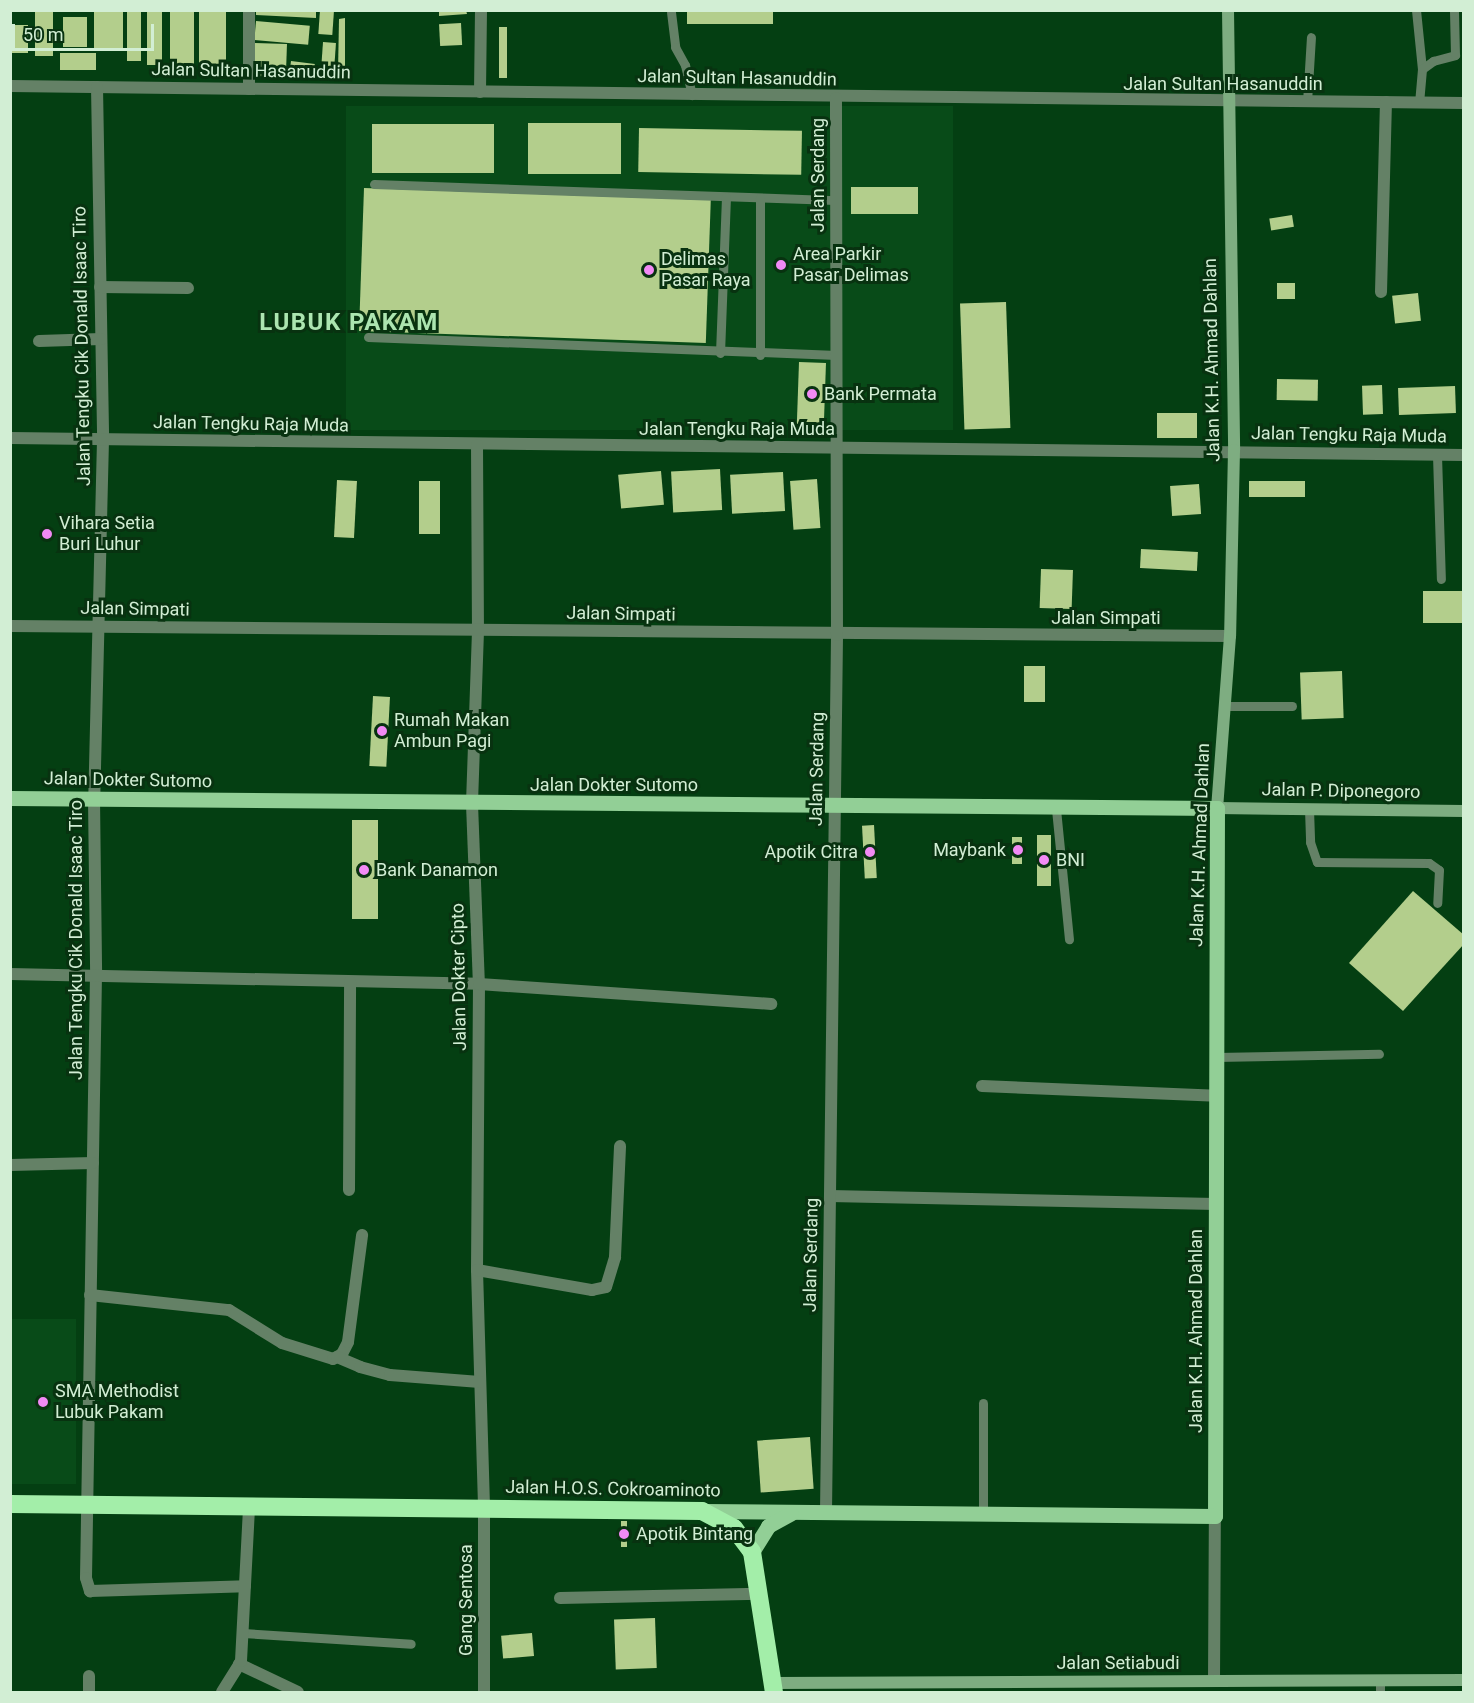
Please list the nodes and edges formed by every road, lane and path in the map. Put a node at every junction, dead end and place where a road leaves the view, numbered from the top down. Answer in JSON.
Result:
{"nodes":[{"id":1,"x":249,"y":10,"type":"edge"},
{"id":2,"x":481,"y":10,"type":"edge"},
{"id":3,"x":1228,"y":10,"type":"edge"},
{"id":4,"x":1416,"y":10,"type":"edge"},
{"id":5,"x":1454,"y":10,"type":"edge"},
{"id":6,"x":671,"y":12,"type":"edge"},
{"id":7,"x":1311,"y":37,"type":"dead end"},
{"id":8,"x":1422,"y":69,"type":"junction"},
{"id":9,"x":10,"y":86,"type":"edge"},
{"id":10,"x":96,"y":87,"type":"junction"},
{"id":11,"x":249,"y":89,"type":"junction"},
{"id":12,"x":480,"y":92,"type":"junction"},
{"id":13,"x":692,"y":95,"type":"junction"},
{"id":14,"x":836,"y":98,"type":"junction"},
{"id":15,"x":1307,"y":102,"type":"junction"},
{"id":16,"x":1386,"y":102,"type":"junction"},
{"id":17,"x":1228,"y":103,"type":"junction"},
{"id":18,"x":1419,"y":103,"type":"junction"},
{"id":19,"x":1464,"y":103,"type":"edge"},
{"id":20,"x":375,"y":184,"type":"dead end"},
{"id":21,"x":726,"y":197,"type":"junction"},
{"id":22,"x":760,"y":198,"type":"junction"},
{"id":23,"x":836,"y":200,"type":"junction"},
{"id":24,"x":100,"y":287,"type":"junction"},
{"id":25,"x":188,"y":288,"type":"dead end"},
{"id":26,"x":1381,"y":292,"type":"dead end"},
{"id":27,"x":369,"y":337,"type":"dead end"},
{"id":28,"x":101,"y":339,"type":"junction"},
{"id":29,"x":39,"y":341,"type":"dead end"},
{"id":30,"x":720,"y":353,"type":"junction"},
{"id":31,"x":760,"y":354,"type":"junction"},
{"id":32,"x":837,"y":355,"type":"junction"},
{"id":33,"x":10,"y":438,"type":"edge"},
{"id":34,"x":103,"y":440,"type":"junction"},
{"id":35,"x":477,"y":445,"type":"junction"},
{"id":36,"x":836,"y":447,"type":"junction"},
{"id":37,"x":1234,"y":450,"type":"junction"},
{"id":38,"x":1437,"y":455,"type":"junction"},
{"id":39,"x":1464,"y":455,"type":"edge"},
{"id":40,"x":1441,"y":579,"type":"dead end"},
{"id":41,"x":10,"y":626,"type":"edge"},
{"id":42,"x":100,"y":627,"type":"junction"},
{"id":43,"x":478,"y":631,"type":"junction"},
{"id":44,"x":837,"y":635,"type":"junction"},
{"id":45,"x":1230,"y":636,"type":"junction"},
{"id":46,"x":1225,"y":706,"type":"junction"},
{"id":47,"x":1292,"y":706,"type":"dead end"},
{"id":48,"x":10,"y":798,"type":"edge"},
{"id":49,"x":94,"y":799,"type":"junction"},
{"id":50,"x":472,"y":804,"type":"junction"},
{"id":51,"x":834,"y":806,"type":"junction"},
{"id":52,"x":1217,"y":808,"type":"junction"},
{"id":53,"x":1056,"y":809,"type":"junction"},
{"id":54,"x":1309,"y":809,"type":"junction"},
{"id":55,"x":1464,"y":811,"type":"edge"},
{"id":56,"x":1437,"y":903,"type":"dead end"},
{"id":57,"x":1069,"y":939,"type":"dead end"},
{"id":58,"x":10,"y":974,"type":"edge"},
{"id":59,"x":96,"y":975,"type":"junction"},
{"id":60,"x":351,"y":982,"type":"junction"},
{"id":61,"x":479,"y":984,"type":"junction"},
{"id":62,"x":771,"y":1004,"type":"dead end"},
{"id":63,"x":1379,"y":1054,"type":"dead end"},
{"id":64,"x":1216,"y":1057,"type":"junction"},
{"id":65,"x":982,"y":1086,"type":"dead end"},
{"id":66,"x":1216,"y":1096,"type":"junction"},
{"id":67,"x":620,"y":1146,"type":"dead end"},
{"id":68,"x":93,"y":1163,"type":"junction"},
{"id":69,"x":10,"y":1165,"type":"edge"},
{"id":70,"x":349,"y":1190,"type":"dead end"},
{"id":71,"x":830,"y":1196,"type":"junction"},
{"id":72,"x":1216,"y":1204,"type":"junction"},
{"id":73,"x":362,"y":1234,"type":"dead end"},
{"id":74,"x":477,"y":1270,"type":"junction"},
{"id":75,"x":90,"y":1295,"type":"junction"},
{"id":76,"x":337,"y":1357,"type":"junction"},
{"id":77,"x":480,"y":1382,"type":"junction"},
{"id":78,"x":983,"y":1403,"type":"dead end"},
{"id":79,"x":10,"y":1504,"type":"edge"},
{"id":80,"x":86,"y":1504,"type":"junction"},
{"id":81,"x":249,"y":1506,"type":"junction"},
{"id":82,"x":484,"y":1508,"type":"junction"},
{"id":83,"x":702,"y":1511,"type":"junction"},
{"id":84,"x":796,"y":1512,"type":"junction"},
{"id":85,"x":826,"y":1512,"type":"junction"},
{"id":86,"x":982,"y":1514,"type":"junction"},
{"id":87,"x":1215,"y":1516,"type":"junction"},
{"id":88,"x":752,"y":1552,"type":"junction"},
{"id":89,"x":245,"y":1586,"type":"junction"},
{"id":90,"x":759,"y":1594,"type":"junction"},
{"id":91,"x":560,"y":1598,"type":"dead end"},
{"id":92,"x":243,"y":1633,"type":"junction"},
{"id":93,"x":411,"y":1644,"type":"dead end"},
{"id":94,"x":239,"y":1664,"type":"junction"},
{"id":95,"x":89,"y":1676,"type":"dead end"},
{"id":96,"x":1464,"y":1680,"type":"edge"},
{"id":97,"x":1214,"y":1681,"type":"junction"},
{"id":98,"x":1380,"y":1686,"type":"edge"},
{"id":99,"x":773,"y":1688,"type":"edge"},
{"id":100,"x":89,"y":1692,"type":"edge"},
{"id":101,"x":222,"y":1692,"type":"edge"},
{"id":102,"x":298,"y":1692,"type":"edge"},
{"id":103,"x":484,"y":1692,"type":"edge"}],
"edges":[{"from":1,"to":11,"type":"street"},
{"from":2,"to":12,"type":"street"},
{"from":3,"to":17,"type":"street","name":"Jalan K.H. Ahmad Dahlan"},
{"from":4,"to":8,"type":"lane"},
{"from":5,"to":8,"type":"lane"},
{"from":6,"to":13,"type":"lane"},
{"from":7,"to":15,"type":"lane"},
{"from":8,"to":18,"type":"lane"},
{"from":9,"to":10,"type":"street","name":"Jalan Sultan Hasanuddin"},
{"from":10,"to":11,"type":"street","name":"Jalan Sultan Hasanuddin"},
{"from":10,"to":24,"type":"street","name":"Jalan Tengku Cik Donald Isaac Tiro"},
{"from":11,"to":12,"type":"street","name":"Jalan Sultan Hasanuddin"},
{"from":12,"to":13,"type":"street","name":"Jalan Sultan Hasanuddin"},
{"from":13,"to":14,"type":"street","name":"Jalan Sultan Hasanuddin"},
{"from":14,"to":17,"type":"street","name":"Jalan Sultan Hasanuddin"},
{"from":14,"to":23,"type":"street","name":"Jalan Serdang"},
{"from":15,"to":16,"type":"street","name":"Jalan Sultan Hasanuddin"},
{"from":15,"to":17,"type":"street","name":"Jalan Sultan Hasanuddin"},
{"from":16,"to":18,"type":"street","name":"Jalan Sultan Hasanuddin"},
{"from":16,"to":26,"type":"street"},
{"from":17,"to":37,"type":"street","name":"Jalan K.H. Ahmad Dahlan"},
{"from":18,"to":19,"type":"street","name":"Jalan Sultan Hasanuddin"},
{"from":20,"to":21,"type":"lane"},
{"from":21,"to":22,"type":"lane"},
{"from":21,"to":30,"type":"lane"},
{"from":22,"to":23,"type":"lane"},
{"from":22,"to":31,"type":"lane"},
{"from":23,"to":32,"type":"street","name":"Jalan Serdang"},
{"from":24,"to":25,"type":"street"},
{"from":24,"to":28,"type":"street","name":"Jalan Tengku Cik Donald Isaac Tiro"},
{"from":27,"to":30,"type":"lane"},
{"from":28,"to":29,"type":"street"},
{"from":28,"to":34,"type":"street","name":"Jalan Tengku Cik Donald Isaac Tiro"},
{"from":30,"to":31,"type":"lane"},
{"from":31,"to":32,"type":"lane"},
{"from":32,"to":36,"type":"street","name":"Jalan Serdang"},
{"from":33,"to":34,"type":"street","name":"Jalan Tengku Raja Muda"},
{"from":34,"to":35,"type":"street","name":"Jalan Tengku Raja Muda"},
{"from":34,"to":42,"type":"street","name":"Jalan Tengku Cik Donald Isaac Tiro"},
{"from":35,"to":36,"type":"street","name":"Jalan Tengku Raja Muda"},
{"from":35,"to":43,"type":"street","name":"Jalan Dokter Cipto"},
{"from":36,"to":37,"type":"street","name":"Jalan Tengku Raja Muda"},
{"from":36,"to":44,"type":"street","name":"Jalan Serdang"},
{"from":37,"to":38,"type":"street","name":"Jalan Tengku Raja Muda"},
{"from":37,"to":45,"type":"street","name":"Jalan K.H. Ahmad Dahlan"},
{"from":38,"to":39,"type":"street","name":"Jalan Tengku Raja Muda"},
{"from":38,"to":40,"type":"lane"},
{"from":41,"to":42,"type":"street","name":"Jalan Simpati"},
{"from":42,"to":43,"type":"street","name":"Jalan Simpati"},
{"from":42,"to":49,"type":"street","name":"Jalan Tengku Cik Donald Isaac Tiro"},
{"from":43,"to":44,"type":"street","name":"Jalan Simpati"},
{"from":43,"to":50,"type":"street","name":"Jalan Dokter Cipto"},
{"from":44,"to":45,"type":"street","name":"Jalan Simpati"},
{"from":44,"to":51,"type":"street","name":"Jalan Serdang"},
{"from":45,"to":46,"type":"street","name":"Jalan K.H. Ahmad Dahlan"},
{"from":46,"to":47,"type":"lane"},
{"from":46,"to":52,"type":"street","name":"Jalan K.H. Ahmad Dahlan"},
{"from":48,"to":49,"type":"main road","name":"Jalan Dokter Sutomo"},
{"from":49,"to":50,"type":"main road","name":"Jalan Dokter Sutomo"},
{"from":49,"to":59,"type":"street","name":"Jalan Tengku Cik Donald Isaac Tiro"},
{"from":50,"to":51,"type":"main road","name":"Jalan Dokter Sutomo"},
{"from":50,"to":61,"type":"street","name":"Jalan Dokter Cipto"},
{"from":51,"to":53,"type":"main road","name":"Jalan Dokter Sutomo"},
{"from":51,"to":71,"type":"street","name":"Jalan Serdang"},
{"from":52,"to":53,"type":"main road","name":"Jalan Dokter Sutomo"},
{"from":52,"to":54,"type":"street","name":"Jalan P. Diponegoro"},
{"from":52,"to":64,"type":"main road","name":"Jalan K.H. Ahmad Dahlan"},
{"from":53,"to":57,"type":"lane"},
{"from":54,"to":55,"type":"street","name":"Jalan P. Diponegoro"},
{"from":54,"to":56,"type":"lane"},
{"from":58,"to":59,"type":"street"},
{"from":59,"to":60,"type":"street"},
{"from":59,"to":68,"type":"street","name":"Jalan Tengku Cik Donald Isaac Tiro"},
{"from":60,"to":61,"type":"street"},
{"from":60,"to":70,"type":"street"},
{"from":61,"to":62,"type":"street"},
{"from":61,"to":74,"type":"street","name":"Jalan Dokter Cipto"},
{"from":63,"to":64,"type":"lane"},
{"from":64,"to":66,"type":"main road","name":"Jalan K.H. Ahmad Dahlan"},
{"from":65,"to":66,"type":"street"},
{"from":66,"to":72,"type":"main road","name":"Jalan K.H. Ahmad Dahlan"},
{"from":67,"to":74,"type":"street"},
{"from":68,"to":69,"type":"street"},
{"from":68,"to":75,"type":"street","name":"Jalan Tengku Cik Donald Isaac Tiro"},
{"from":71,"to":72,"type":"street"},
{"from":71,"to":85,"type":"street","name":"Jalan Serdang"},
{"from":72,"to":87,"type":"main road","name":"Jalan K.H. Ahmad Dahlan"},
{"from":73,"to":76,"type":"street"},
{"from":74,"to":77,"type":"street","name":"Jalan Dokter Cipto"},
{"from":75,"to":76,"type":"street"},
{"from":75,"to":80,"type":"street","name":"Jalan Tengku Cik Donald Isaac Tiro"},
{"from":76,"to":77,"type":"street"},
{"from":77,"to":82,"type":"street","name":"Jalan Dokter Cipto"},
{"from":78,"to":86,"type":"lane"},
{"from":79,"to":80,"type":"highway","name":"Jalan H.O.S. Cokroaminoto"},
{"from":80,"to":81,"type":"highway","name":"Jalan H.O.S. Cokroaminoto"},
{"from":80,"to":89,"type":"street","name":"Jalan Tengku Cik Donald Isaac Tiro"},
{"from":81,"to":82,"type":"highway","name":"Jalan H.O.S. Cokroaminoto"},
{"from":81,"to":89,"type":"street"},
{"from":82,"to":83,"type":"highway","name":"Jalan H.O.S. Cokroaminoto"},
{"from":82,"to":103,"type":"street","name":"Gang Sentosa"},
{"from":83,"to":84,"type":"main road","name":"Jalan H.O.S. Cokroaminoto"},
{"from":83,"to":88,"type":"highway"},
{"from":84,"to":85,"type":"main road","name":"Jalan H.O.S. Cokroaminoto"},
{"from":84,"to":88,"type":"main road"},
{"from":85,"to":86,"type":"main road","name":"Jalan H.O.S. Cokroaminoto"},
{"from":86,"to":87,"type":"main road","name":"Jalan H.O.S. Cokroaminoto"},
{"from":87,"to":97,"type":"street","name":"Jalan K.H. Ahmad Dahlan"},
{"from":88,"to":90,"type":"highway"},
{"from":89,"to":92,"type":"street"},
{"from":90,"to":91,"type":"street"},
{"from":90,"to":99,"type":"highway"},
{"from":92,"to":93,"type":"lane"},
{"from":92,"to":94,"type":"street"},
{"from":94,"to":101,"type":"street"},
{"from":94,"to":102,"type":"street"},
{"from":95,"to":100,"type":"street"},
{"from":96,"to":98,"type":"street","name":"Jalan Setiabudi"},
{"from":97,"to":98,"type":"street","name":"Jalan Setiabudi"},
{"from":97,"to":99,"type":"street","name":"Jalan Setiabudi"}]}
